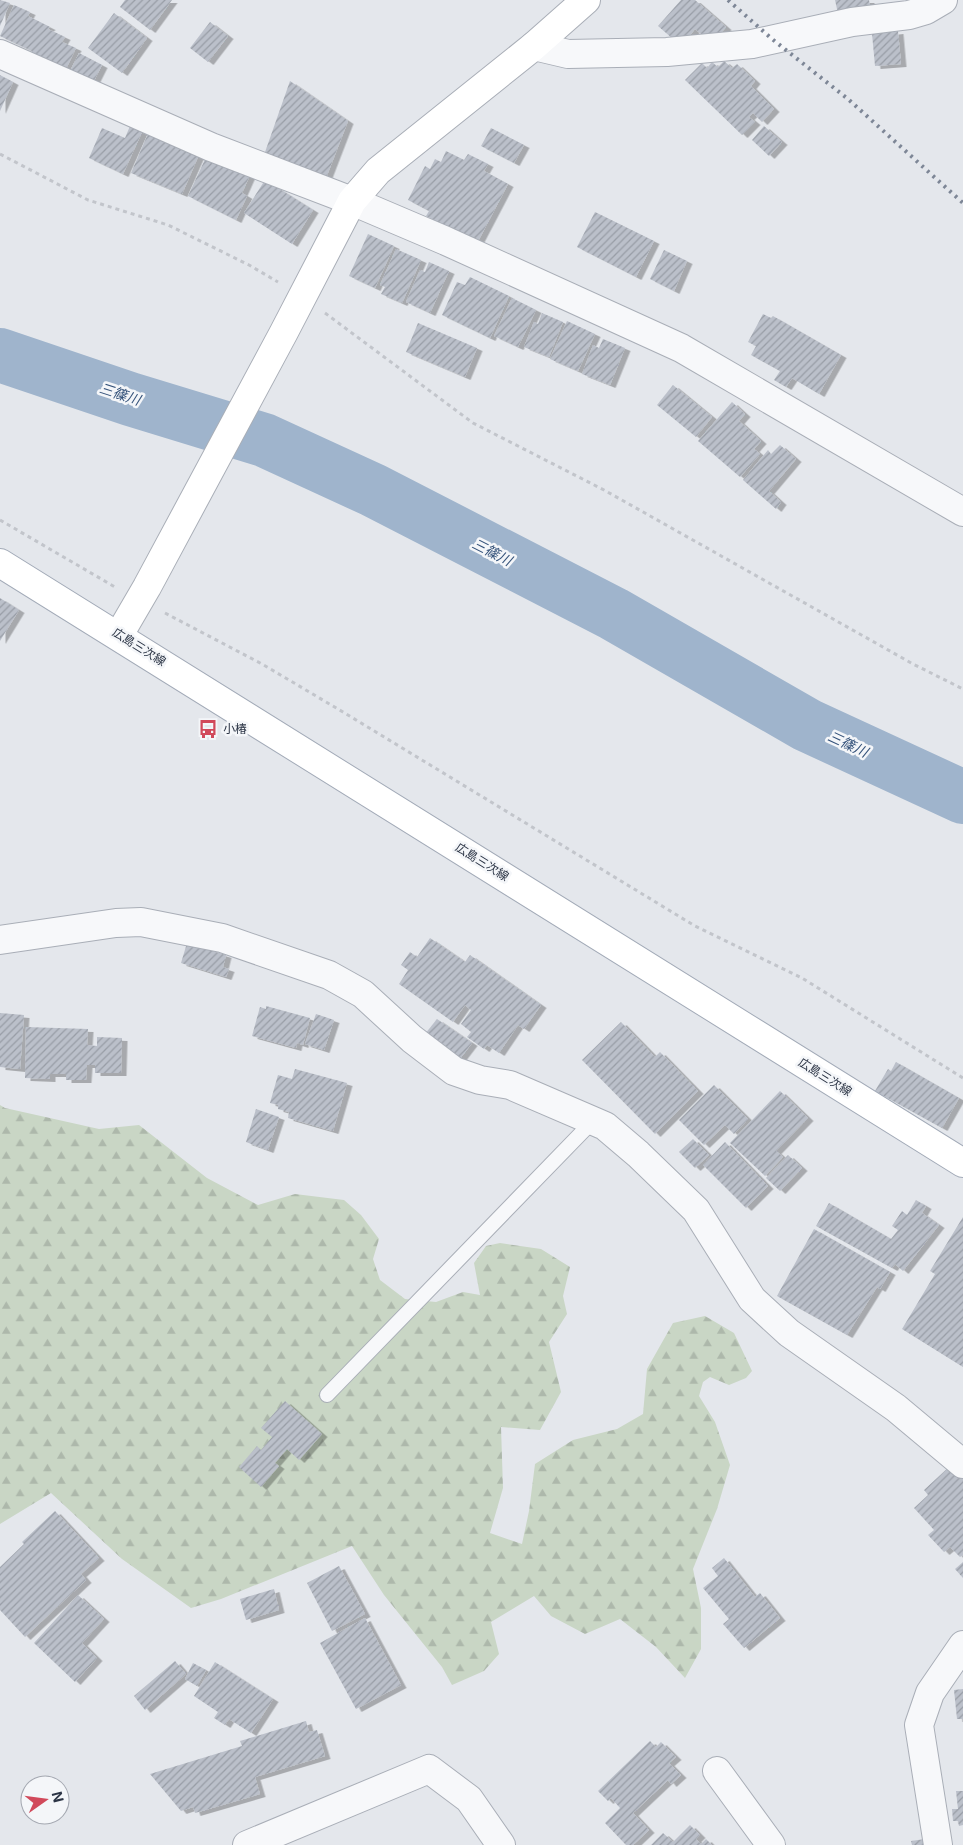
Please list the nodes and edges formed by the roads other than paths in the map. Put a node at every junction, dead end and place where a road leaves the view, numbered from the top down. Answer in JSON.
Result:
{"nodes":[{"id":1,"x":586,"y":0,"type":"edge"},
{"id":2,"x":943,"y":0,"type":"edge"},
{"id":3,"x":534,"y":46,"type":"junction"},
{"id":4,"x":0,"y":54,"type":"edge"},
{"id":5,"x":352,"y":202,"type":"junction"},
{"id":6,"x":963,"y":512,"type":"edge"},
{"id":7,"x":0,"y":563,"type":"edge"},
{"id":8,"x":118,"y":635,"type":"junction"},
{"id":9,"x":0,"y":940,"type":"edge"},
{"id":10,"x":593,"y":1121,"type":"junction"},
{"id":11,"x":963,"y":1164,"type":"edge"},
{"id":12,"x":327,"y":1395,"type":"dead end"},
{"id":13,"x":963,"y":1464,"type":"edge"},
{"id":14,"x":963,"y":1646,"type":"edge"},
{"id":15,"x":717,"y":1771,"type":"dead end"},
{"id":16,"x":247,"y":1845,"type":"edge"},
{"id":17,"x":501,"y":1845,"type":"edge"},
{"id":18,"x":772,"y":1845,"type":"edge"},
{"id":19,"x":938,"y":1845,"type":"edge"}],
"edges":[{"from":1,"to":3,"type":"main road"},
{"from":2,"to":3,"type":"street"},
{"from":3,"to":5,"type":"main road"},
{"from":4,"to":5,"type":"street"},
{"from":5,"to":6,"type":"street"},
{"from":5,"to":8,"type":"main road"},
{"from":7,"to":8,"type":"main road","name":"広島三次線"},
{"from":8,"to":11,"type":"main road","name":"広島三次線"},
{"from":9,"to":10,"type":"street"},
{"from":10,"to":12,"type":"lane"},
{"from":10,"to":13,"type":"street"},
{"from":14,"to":19,"type":"street"},
{"from":15,"to":18,"type":"street"},
{"from":16,"to":17,"type":"street"}]}
